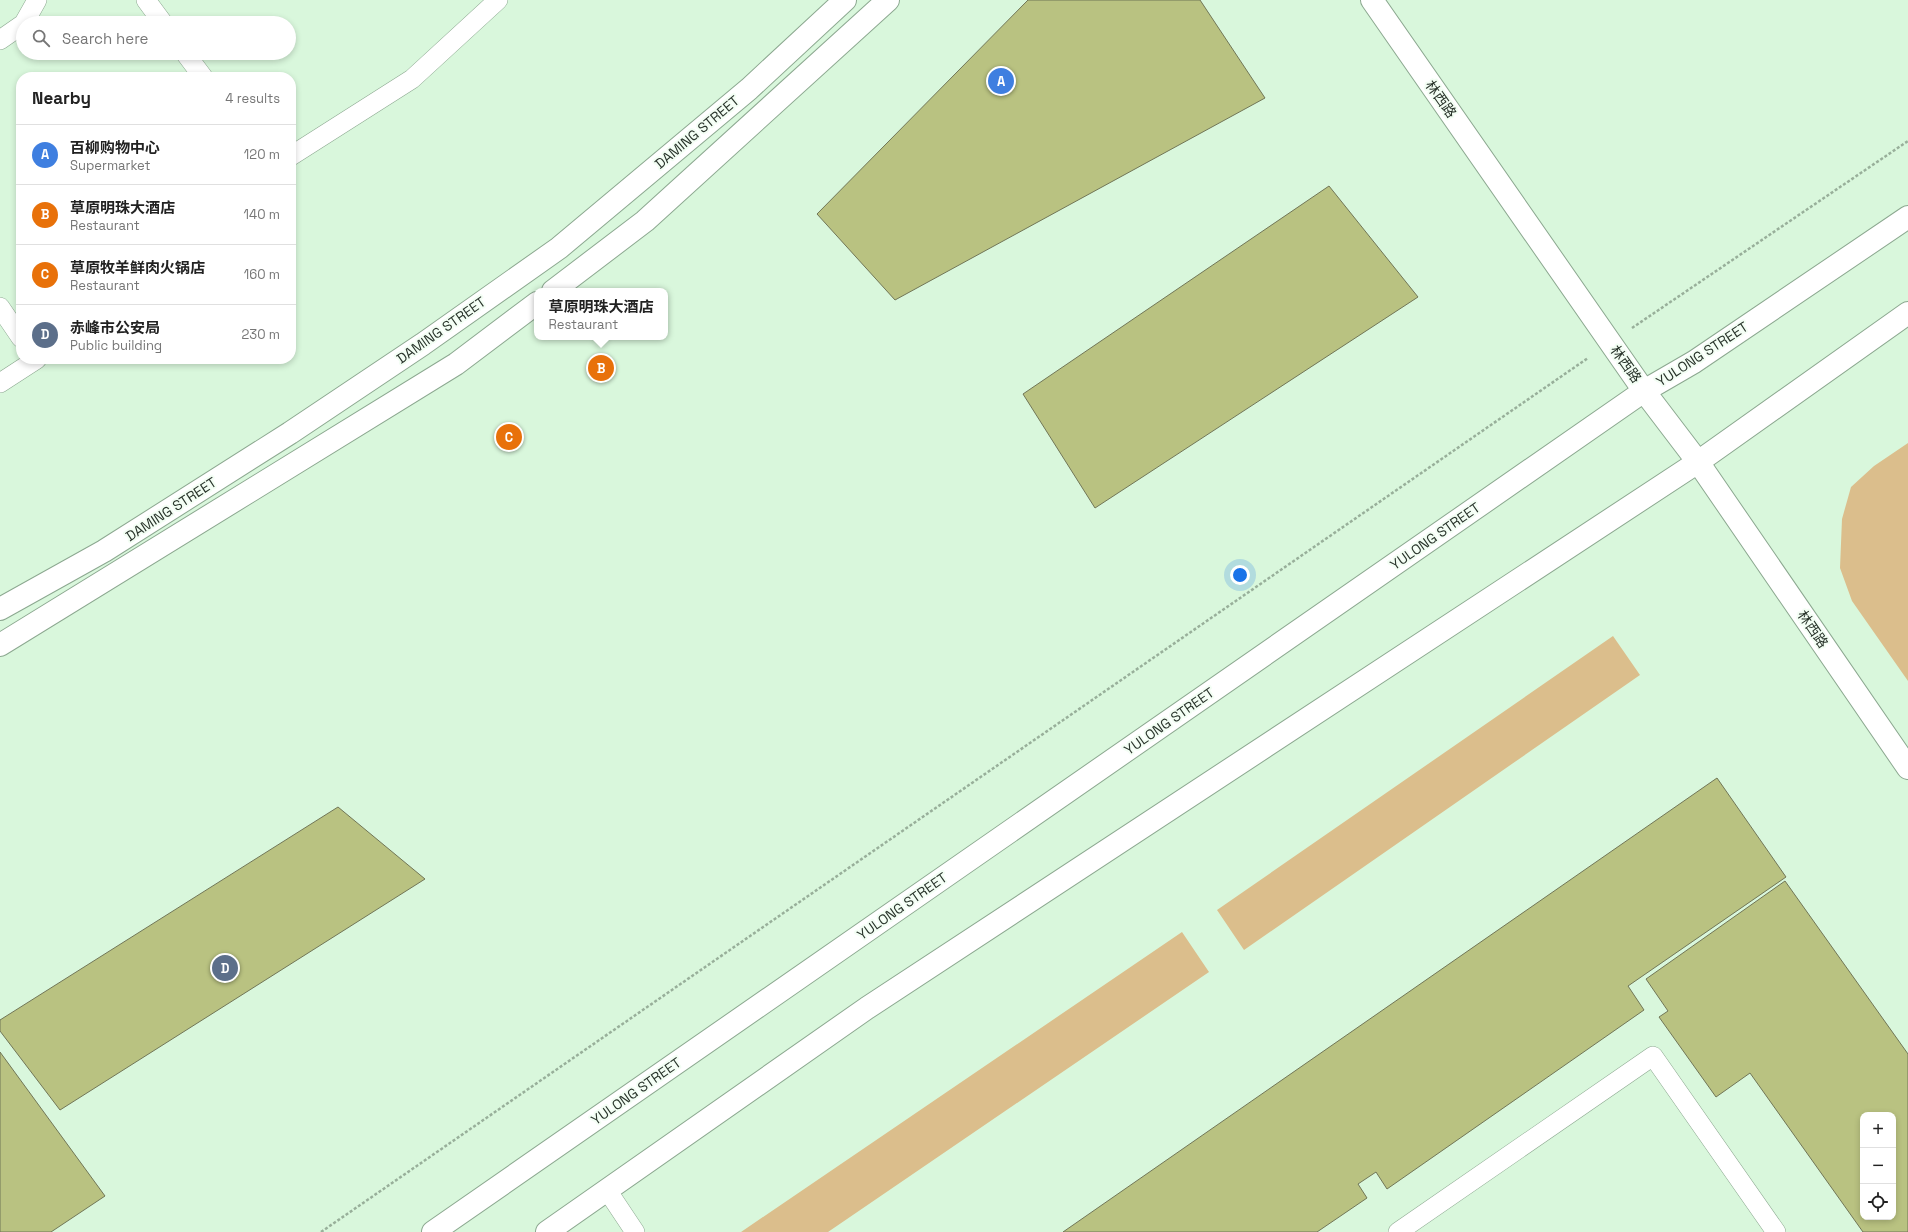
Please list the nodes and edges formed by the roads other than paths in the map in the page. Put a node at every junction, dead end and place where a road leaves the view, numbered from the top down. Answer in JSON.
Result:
{"nodes":[{"id":1,"x":37,"y":0,"type":"edge"},
{"id":2,"x":146,"y":0,"type":"edge"},
{"id":3,"x":498,"y":0,"type":"edge"},
{"id":4,"x":845,"y":0,"type":"edge"},
{"id":5,"x":888,"y":0,"type":"edge"},
{"id":6,"x":1372,"y":0,"type":"edge"},
{"id":7,"x":28,"y":16,"type":"edge"},
{"id":8,"x":158,"y":16,"type":"edge"},
{"id":9,"x":16,"y":29,"type":"edge"},
{"id":10,"x":0,"y":40,"type":"edge"},
{"id":11,"x":190,"y":60,"type":"edge"},
{"id":12,"x":198,"y":72,"type":"edge"},
{"id":13,"x":296,"y":153,"type":"edge"},
{"id":14,"x":1908,"y":217,"type":"edge"},
{"id":15,"x":557,"y":288,"type":"edge"},
{"id":16,"x":534,"y":305,"type":"edge"},
{"id":17,"x":0,"y":307,"type":"edge"},
{"id":18,"x":1908,"y":313,"type":"edge"},
{"id":19,"x":16,"y":331,"type":"edge"},
{"id":20,"x":28,"y":364,"type":"edge"},
{"id":21,"x":0,"y":383,"type":"edge"},
{"id":22,"x":1644,"y":391,"type":"junction"},
{"id":23,"x":1698,"y":462,"type":"junction"},
{"id":24,"x":0,"y":609,"type":"edge"},
{"id":25,"x":0,"y":645,"type":"edge"},
{"id":26,"x":1908,"y":768,"type":"edge"},
{"id":27,"x":607,"y":1190,"type":"junction"},
{"id":28,"x":434,"y":1232,"type":"edge"},
{"id":29,"x":547,"y":1232,"type":"edge"},
{"id":30,"x":634,"y":1232,"type":"edge"},
{"id":31,"x":1398,"y":1232,"type":"edge"},
{"id":32,"x":1776,"y":1232,"type":"edge"}],
"edges":[{"from":1,"to":7,"type":"lane"},
{"from":2,"to":8,"type":"lane"},
{"from":3,"to":13,"type":"lane"},
{"from":4,"to":24,"type":"main road","name":"DAMING STREET"},
{"from":5,"to":15,"type":"main road","name":"DAMING STREET"},
{"from":6,"to":22,"type":"main road","name":"林西路"},
{"from":9,"to":10,"type":"lane"},
{"from":11,"to":12,"type":"lane"},
{"from":14,"to":22,"type":"main road","name":"YULONG STREET"},
{"from":16,"to":25,"type":"main road","name":"DAMING STREET"},
{"from":17,"to":19,"type":"lane"},
{"from":18,"to":23,"type":"main road"},
{"from":20,"to":21,"type":"lane"},
{"from":22,"to":23,"type":"main road","name":"林西路"},
{"from":22,"to":28,"type":"main road","name":"YULONG STREET"},
{"from":23,"to":26,"type":"main road","name":"林西路"},
{"from":23,"to":27,"type":"main road"},
{"from":27,"to":29,"type":"main road"},
{"from":27,"to":30,"type":"lane"},
{"from":31,"to":32,"type":"lane"}]}
